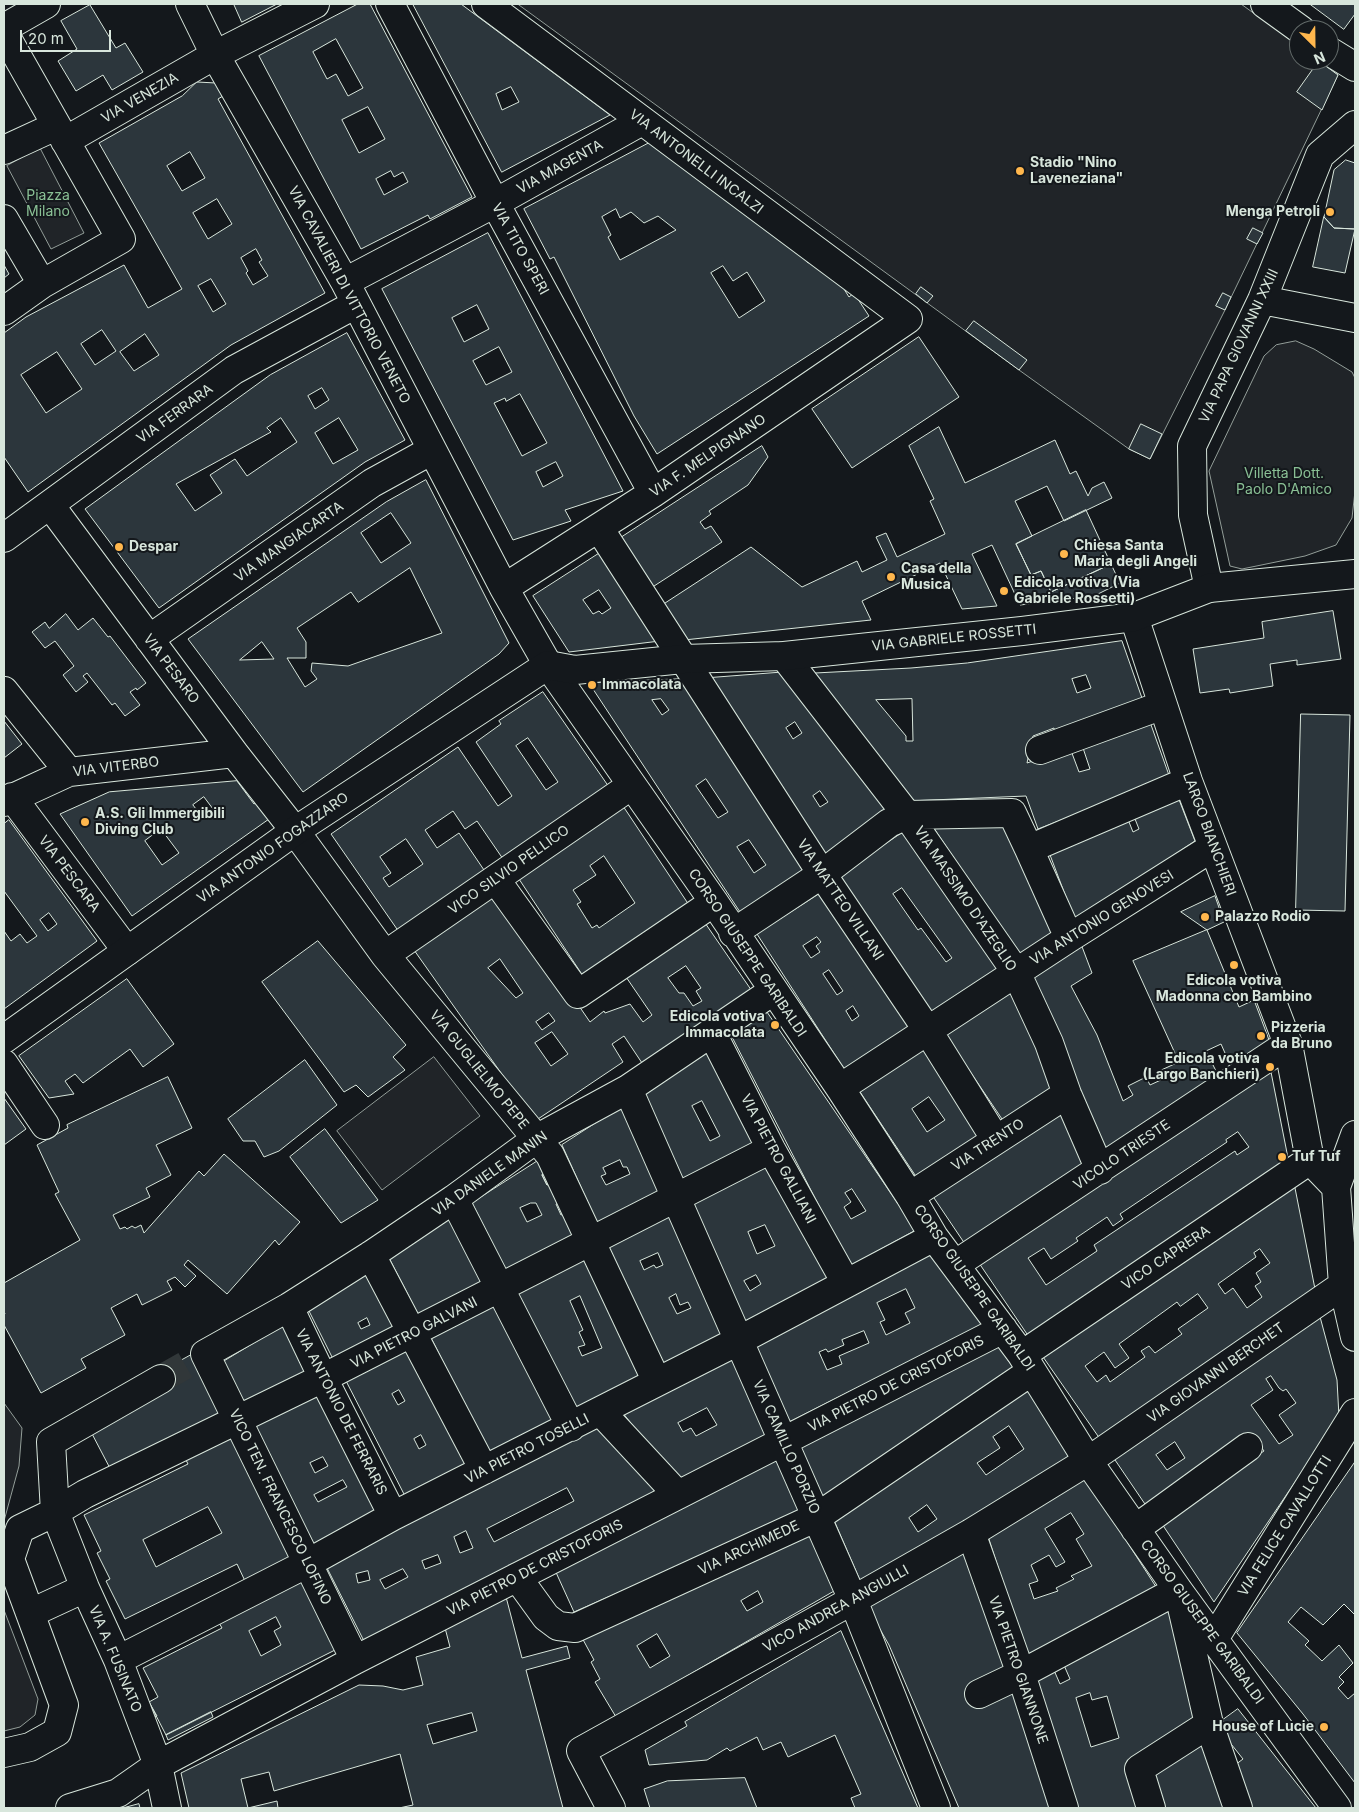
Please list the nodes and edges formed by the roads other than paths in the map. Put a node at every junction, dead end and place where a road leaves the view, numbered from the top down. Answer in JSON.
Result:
{"nodes":[{"id":1,"x":46,"y":4,"type":"edge"},
{"id":2,"x":190,"y":4,"type":"edge"},
{"id":3,"x":315,"y":4,"type":"edge"},
{"id":4,"x":390,"y":4,"type":"edge"},
{"id":5,"x":486,"y":4,"type":"edge"},
{"id":6,"x":1266,"y":4,"type":"edge"},
{"id":7,"x":1289,"y":21,"type":"edge"},
{"id":8,"x":4,"y":28,"type":"edge"},
{"id":9,"x":4,"y":33,"type":"edge"},
{"id":10,"x":216,"y":54,"type":"junction"},
{"id":11,"x":1339,"y":57,"type":"edge"},
{"id":12,"x":1355,"y":67,"type":"edge"},
{"id":13,"x":642,"y":121,"type":"junction"},
{"id":14,"x":1355,"y":125,"type":"edge"},
{"id":15,"x":61,"y":134,"type":"junction"},
{"id":16,"x":4,"y":150,"type":"edge"},
{"id":17,"x":495,"y":202,"type":"junction"},
{"id":18,"x":4,"y":219,"type":"edge"},
{"id":19,"x":42,"y":284,"type":"junction"},
{"id":20,"x":350,"y":293,"type":"junction"},
{"id":21,"x":1262,"y":300,"type":"junction"},
{"id":22,"x":4,"y":311,"type":"edge"},
{"id":23,"x":1355,"y":318,"type":"edge"},
{"id":24,"x":908,"y":319,"type":"joint"},
{"id":25,"x":432,"y":450,"type":"junction"},
{"id":26,"x":653,"y":493,"type":"junction"},
{"id":27,"x":50,"y":505,"type":"junction"},
{"id":28,"x":599,"y":528,"type":"junction"},
{"id":29,"x":6,"y":530,"type":"edge"},
{"id":30,"x":1355,"y":574,"type":"edge"},
{"id":31,"x":504,"y":588,"type":"junction"},
{"id":32,"x":1209,"y":588,"type":"junction"},
{"id":33,"x":1134,"y":617,"type":"junction"},
{"id":34,"x":149,"y":639,"type":"junction"},
{"id":35,"x":784,"y":656,"type":"junction"},
{"id":36,"x":683,"y":659,"type":"junction"},
{"id":37,"x":548,"y":665,"type":"junction"},
{"id":38,"x":4,"y":691,"type":"edge"},
{"id":39,"x":1163,"y":705,"type":"junction"},
{"id":40,"x":1040,"y":750,"type":"dead end"},
{"id":41,"x":234,"y":753,"type":"junction"},
{"id":42,"x":68,"y":772,"type":"junction"},
{"id":43,"x":1188,"y":781,"type":"junction"},
{"id":44,"x":632,"y":785,"type":"junction"},
{"id":45,"x":8,"y":800,"type":"edge"},
{"id":46,"x":907,"y":815,"type":"junction"},
{"id":47,"x":295,"y":831,"type":"junction"},
{"id":48,"x":1213,"y":847,"type":"junction"},
{"id":49,"x":1029,"y":848,"type":"junction"},
{"id":50,"x":822,"y":874,"type":"junction"},
{"id":51,"x":496,"y":880,"type":"junction"},
{"id":52,"x":714,"y":902,"type":"junction"},
{"id":53,"x":734,"y":933,"type":"junction"},
{"id":54,"x":1069,"y":938,"type":"junction"},
{"id":55,"x":127,"y":951,"type":"junction"},
{"id":56,"x":386,"y":955,"type":"junction"},
{"id":57,"x":1016,"y":972,"type":"junction"},
{"id":58,"x":773,"y":991,"type":"junction"},
{"id":59,"x":928,"y":1031,"type":"junction"},
{"id":60,"x":712,"y":1033,"type":"junction"},
{"id":61,"x":4,"y":1038,"type":"edge"},
{"id":62,"x":1288,"y":1044,"type":"junction"},
{"id":63,"x":4,"y":1064,"type":"edge"},
{"id":64,"x":840,"y":1088,"type":"junction"},
{"id":65,"x":628,"y":1089,"type":"junction"},
{"id":66,"x":1067,"y":1094,"type":"junction"},
{"id":67,"x":45,"y":1125,"type":"dead end"},
{"id":68,"x":1355,"y":1135,"type":"edge"},
{"id":69,"x":536,"y":1139,"type":"junction"},
{"id":70,"x":996,"y":1140,"type":"junction"},
{"id":71,"x":770,"y":1149,"type":"junction"},
{"id":72,"x":1310,"y":1160,"type":"junction"},
{"id":73,"x":1100,"y":1170,"type":"junction"},
{"id":74,"x":1336,"y":1187,"type":"junction"},
{"id":75,"x":910,"y":1196,"type":"junction"},
{"id":76,"x":676,"y":1198,"type":"junction"},
{"id":77,"x":454,"y":1199,"type":"junction"},
{"id":78,"x":1347,"y":1220,"type":"edge"},
{"id":79,"x":934,"y":1237,"type":"junction"},
{"id":80,"x":592,"y":1242,"type":"junction"},
{"id":81,"x":371,"y":1255,"type":"junction"},
{"id":82,"x":956,"y":1264,"type":"junction"},
{"id":83,"x":846,"y":1283,"type":"junction"},
{"id":84,"x":1343,"y":1285,"type":"junction"},
{"id":85,"x":500,"y":1288,"type":"junction"},
{"id":86,"x":289,"y":1307,"type":"junction"},
{"id":87,"x":1003,"y":1329,"type":"junction"},
{"id":88,"x":412,"y":1334,"type":"junction"},
{"id":89,"x":1355,"y":1337,"type":"edge"},
{"id":90,"x":738,"y":1341,"type":"junction"},
{"id":91,"x":205,"y":1354,"type":"joint"},
{"id":92,"x":1027,"y":1363,"type":"junction"},
{"id":93,"x":323,"y":1378,"type":"junction"},
{"id":94,"x":161,"y":1379,"type":"tunnel mouth"},
{"id":95,"x":657,"y":1382,"type":"junction"},
{"id":96,"x":600,"y":1411,"type":"junction"},
{"id":97,"x":1355,"y":1413,"type":"edge"},
{"id":98,"x":237,"y":1420,"type":"junction"},
{"id":99,"x":571,"y":1427,"type":"junction"},
{"id":100,"x":782,"y":1442,"type":"junction"},
{"id":101,"x":1248,"y":1447,"type":"dead end"},
{"id":102,"x":1088,"y":1461,"type":"junction"},
{"id":103,"x":484,"y":1470,"type":"junction"},
{"id":104,"x":678,"y":1495,"type":"junction"},
{"id":105,"x":55,"y":1512,"type":"junction"},
{"id":106,"x":393,"y":1516,"type":"junction"},
{"id":107,"x":817,"y":1517,"type":"junction"},
{"id":108,"x":1135,"y":1529,"type":"junction"},
{"id":109,"x":971,"y":1533,"type":"junction"},
{"id":110,"x":308,"y":1563,"type":"junction"},
{"id":111,"x":517,"y":1577,"type":"junction"},
{"id":112,"x":85,"y":1588,"type":"junction"},
{"id":113,"x":1178,"y":1590,"type":"junction"},
{"id":114,"x":853,"y":1600,"type":"junction"},
{"id":115,"x":31,"y":1613,"type":"junction"},
{"id":116,"x":1214,"y":1640,"type":"junction"},
{"id":117,"x":118,"y":1660,"type":"junction"},
{"id":118,"x":355,"y":1660,"type":"junction"},
{"id":119,"x":1021,"y":1674,"type":"junction"},
{"id":120,"x":979,"y":1694,"type":"dead end"},
{"id":121,"x":1209,"y":1724,"type":"junction"},
{"id":122,"x":4,"y":1753,"type":"edge"},
{"id":123,"x":158,"y":1765,"type":"junction"},
{"id":124,"x":70,"y":1808,"type":"edge"},
{"id":125,"x":167,"y":1808,"type":"edge"},
{"id":126,"x":611,"y":1808,"type":"edge"},
{"id":127,"x":936,"y":1808,"type":"edge"},
{"id":128,"x":1064,"y":1808,"type":"edge"},
{"id":129,"x":1151,"y":1808,"type":"edge"},
{"id":130,"x":1238,"y":1808,"type":"edge"},
{"id":131,"x":1337,"y":1808,"type":"edge"}],
"edges":[{"from":1,"to":8,"type":"street"},
{"from":2,"to":10,"type":"street","name":"VIA CAVALIERI DI VITTORIO VENETO"},
{"from":3,"to":10,"type":"street","name":"VIA VENEZIA"},
{"from":4,"to":17,"type":"street","name":"VIA TITO SPERI"},
{"from":5,"to":13,"type":"street","name":"VIA ANTONELLI INCALZI"},
{"from":6,"to":7,"type":"street"},
{"from":9,"to":15,"type":"street"},
{"from":10,"to":15,"type":"street","name":"VIA VENEZIA"},
{"from":10,"to":20,"type":"street","name":"VIA CAVALIERI DI VITTORIO VENETO"},
{"from":11,"to":12,"type":"street"},
{"from":13,"to":17,"type":"street","name":"VIA MAGENTA"},
{"from":13,"to":24,"type":"street","name":"VIA ANTONELLI INCALZI"},
{"from":14,"to":21,"type":"street","name":"VIA PAPA GIOVANNI XXIII"},
{"from":15,"to":16,"type":"street"},
{"from":15,"to":19,"type":"street"},
{"from":17,"to":20,"type":"street","name":"VIA MAGENTA"},
{"from":17,"to":26,"type":"street","name":"VIA TITO SPERI"},
{"from":18,"to":19,"type":"street"},
{"from":19,"to":22,"type":"street"},
{"from":20,"to":25,"type":"street","name":"VIA CAVALIERI DI VITTORIO VENETO"},
{"from":20,"to":27,"type":"street","name":"VIA FERRARA"},
{"from":21,"to":23,"type":"street"},
{"from":21,"to":32,"type":"street","name":"VIA PAPA GIOVANNI XXIII"},
{"from":24,"to":26,"type":"street","name":"VIA F. MELPIGNANO"},
{"from":25,"to":31,"type":"street","name":"VIA CAVALIERI DI VITTORIO VENETO"},
{"from":25,"to":34,"type":"street","name":"VIA MANGIACARTA"},
{"from":26,"to":28,"type":"street","name":"VIA F. MELPIGNANO"},
{"from":27,"to":29,"type":"street","name":"VIA FERRARA"},
{"from":27,"to":34,"type":"street","name":"VIA PESARO"},
{"from":28,"to":31,"type":"street","name":"VIA F. MELPIGNANO"},
{"from":28,"to":36,"type":"street","name":"VIA MATTEO VILLANI"},
{"from":30,"to":32,"type":"street","name":"VIA GABRIELE ROSSETTI"},
{"from":31,"to":37,"type":"street","name":"VIA CAVALIERI DI VITTORIO VENETO"},
{"from":32,"to":33,"type":"street","name":"VIA GABRIELE ROSSETTI"},
{"from":33,"to":35,"type":"street","name":"VIA GABRIELE ROSSETTI"},
{"from":33,"to":39,"type":"street","name":"LARGO BIANCHIERI"},
{"from":34,"to":41,"type":"street","name":"VIA PESARO"},
{"from":35,"to":36,"type":"street","name":"VIA GABRIELE ROSSETTI"},
{"from":35,"to":46,"type":"street","name":"VIA MASSIMO D'AZEGLIO"},
{"from":36,"to":37,"type":"street","name":"VIA GABRIELE ROSSETTI"},
{"from":36,"to":50,"type":"street","name":"VIA MATTEO VILLANI"},
{"from":37,"to":44,"type":"street","name":"CORSO GIUSEPPE GARIBALDI"},
{"from":37,"to":47,"type":"street","name":"VIA ANTONIO FOGAZZARO"},
{"from":38,"to":42,"type":"street"},
{"from":39,"to":40,"type":"street"},
{"from":39,"to":43,"type":"street","name":"LARGO BIANCHIERI"},
{"from":41,"to":42,"type":"street","name":"VIA VITERBO"},
{"from":41,"to":47,"type":"street","name":"VIA PESARO"},
{"from":42,"to":45,"type":"street","name":"VIA VITERBO"},
{"from":43,"to":48,"type":"street","name":"LARGO BIANCHIERI"},
{"from":43,"to":49,"type":"street"},
{"from":44,"to":51,"type":"street","name":"VICO SILVIO PELLICO"},
{"from":44,"to":52,"type":"street","name":"CORSO GIUSEPPE GARIBALDI"},
{"from":45,"to":55,"type":"street","name":"VIA PESCARA"},
{"from":46,"to":49,"type":"street"},
{"from":46,"to":50,"type":"street"},
{"from":46,"to":57,"type":"street","name":"VIA MASSIMO D'AZEGLIO"},
{"from":47,"to":55,"type":"street","name":"VIA ANTONIO FOGAZZARO"},
{"from":47,"to":56,"type":"street","name":"VIA GUGLIELMO PEPE"},
{"from":48,"to":54,"type":"street","name":"VIA ANTONIO GENOVESI"},
{"from":48,"to":62,"type":"street","name":"LARGO BIANCHIERI"},
{"from":49,"to":54,"type":"street"},
{"from":50,"to":53,"type":"street"},
{"from":50,"to":59,"type":"street","name":"VIA MATTEO VILLANI"},
{"from":51,"to":52,"type":"street"},
{"from":51,"to":56,"type":"street","name":"VICO SILVIO PELLICO"},
{"from":52,"to":53,"type":"street","name":"CORSO GIUSEPPE GARIBALDI"},
{"from":53,"to":58,"type":"street","name":"CORSO GIUSEPPE GARIBALDI"},
{"from":54,"to":57,"type":"street","name":"VIA ANTONIO GENOVESI"},
{"from":55,"to":61,"type":"street","name":"VIA ANTONIO FOGAZZARO"},
{"from":56,"to":69,"type":"street","name":"VIA GUGLIELMO PEPE"},
{"from":57,"to":59,"type":"street","name":"VIA ANTONIO GENOVESI"},
{"from":57,"to":66,"type":"street","name":"VIA MASSIMO D'AZEGLIO"},
{"from":58,"to":60,"type":"street","name":"VIA DANIELE MANIN"},
{"from":58,"to":64,"type":"street","name":"CORSO GIUSEPPE GARIBALDI"},
{"from":59,"to":64,"type":"street","name":"VIA ANTONIO GENOVESI"},
{"from":59,"to":70,"type":"street","name":"VIA MATTEO VILLANI"},
{"from":60,"to":65,"type":"street","name":"VIA DANIELE MANIN"},
{"from":60,"to":71,"type":"street","name":"VIA PIETRO GALLIANI"},
{"from":62,"to":72,"type":"street","name":"LARGO BIANCHIERI"},
{"from":62,"to":73,"type":"street","name":"VICOLO TRIESTE"},
{"from":63,"to":67,"type":"street"},
{"from":64,"to":75,"type":"street","name":"CORSO GIUSEPPE GARIBALDI"},
{"from":65,"to":69,"type":"street","name":"VIA DANIELE MANIN"},
{"from":65,"to":76,"type":"street","name":"VIA CAMILLO PORZIO"},
{"from":66,"to":70,"type":"street","name":"VIA TRENTO"},
{"from":66,"to":73,"type":"street","name":"VIA MASSIMO D'AZEGLIO"},
{"from":68,"to":74,"type":"street"},
{"from":69,"to":77,"type":"street","name":"VIA DANIELE MANIN"},
{"from":69,"to":80,"type":"street","name":"VIA GUGLIELMO PEPE"},
{"from":70,"to":75,"type":"street","name":"VIA TRENTO"},
{"from":71,"to":76,"type":"street","name":"VIA PIETRO GALVANI"},
{"from":71,"to":83,"type":"street","name":"VIA PIETRO GALLIANI"},
{"from":72,"to":74,"type":"street"},
{"from":72,"to":92,"type":"street","name":"VICO CAPRERA"},
{"from":73,"to":82,"type":"street","name":"VICOLO TRIESTE"},
{"from":74,"to":78,"type":"street"},
{"from":75,"to":79,"type":"street","name":"CORSO GIUSEPPE GARIBALDI"},
{"from":76,"to":80,"type":"street","name":"VIA PIETRO GALVANI"},
{"from":76,"to":90,"type":"street","name":"VIA CAMILLO PORZIO"},
{"from":77,"to":81,"type":"street","name":"VIA DANIELE MANIN"},
{"from":77,"to":85,"type":"street"},
{"from":78,"to":84,"type":"street"},
{"from":79,"to":82,"type":"street","name":"CORSO GIUSEPPE GARIBALDI"},
{"from":79,"to":83,"type":"street","name":"VIA PIETRO TOSELLI"},
{"from":80,"to":85,"type":"street","name":"VIA PIETRO GALVANI"},
{"from":80,"to":95,"type":"street","name":"VIA GUGLIELMO PEPE"},
{"from":81,"to":86,"type":"street","name":"VIA DANIELE MANIN"},
{"from":81,"to":88,"type":"street"},
{"from":82,"to":87,"type":"street","name":"CORSO GIUSEPPE GARIBALDI"},
{"from":83,"to":90,"type":"street","name":"VIA PIETRO TOSELLI"},
{"from":84,"to":89,"type":"street"},
{"from":84,"to":102,"type":"street","name":"VIA GIOVANNI BERCHET"},
{"from":85,"to":88,"type":"street","name":"VIA PIETRO GALVANI"},
{"from":85,"to":99,"type":"street"},
{"from":86,"to":91,"type":"street","name":"VIA DANIELE MANIN"},
{"from":86,"to":93,"type":"street","name":"VIA ANTONIO DE FERRARIS"},
{"from":87,"to":92,"type":"street","name":"CORSO GIUSEPPE GARIBALDI"},
{"from":87,"to":100,"type":"street","name":"VIA PIETRO DE CRISTOFORIS"},
{"from":88,"to":93,"type":"street","name":"VIA PIETRO GALVANI"},
{"from":88,"to":103,"type":"street"},
{"from":90,"to":95,"type":"street","name":"VIA PIETRO TOSELLI"},
{"from":90,"to":100,"type":"street","name":"VIA CAMILLO PORZIO"},
{"from":91,"to":98,"type":"street","name":"VICO TEN. FRANCESCO LOFINO"},
{"from":92,"to":102,"type":"street","name":"CORSO GIUSEPPE GARIBALDI"},
{"from":92,"to":107,"type":"street","name":"VIA ARCHIMEDE"},
{"from":93,"to":98,"type":"street","name":"VIA PIETRO GALVANI"},
{"from":93,"to":106,"type":"street","name":"VIA ANTONIO DE FERRARIS"},
{"from":94,"to":105,"type":"street"},
{"from":95,"to":96,"type":"street","name":"VIA PIETRO TOSELLI"},
{"from":96,"to":99,"type":"street","name":"VIA PIETRO TOSELLI"},
{"from":96,"to":104,"type":"street"},
{"from":97,"to":116,"type":"street","name":"VIA FELICE CAVALLOTTI"},
{"from":98,"to":105,"type":"street","name":"VIA PIETRO GALVANI"},
{"from":98,"to":110,"type":"street","name":"VICO TEN. FRANCESCO LOFINO"},
{"from":99,"to":103,"type":"street","name":"VIA PIETRO TOSELLI"},
{"from":100,"to":104,"type":"street","name":"VIA PIETRO DE CRISTOFORIS"},
{"from":100,"to":107,"type":"street","name":"VIA CAMILLO PORZIO"},
{"from":101,"to":108,"type":"street"},
{"from":102,"to":108,"type":"street","name":"CORSO GIUSEPPE GARIBALDI"},
{"from":102,"to":109,"type":"street","name":"VICO ANDREA ANGIULLI"},
{"from":103,"to":106,"type":"street","name":"VIA PIETRO TOSELLI"},
{"from":104,"to":111,"type":"street","name":"VIA PIETRO DE CRISTOFORIS"},
{"from":105,"to":112,"type":"street","name":"VIA A. FUSINATO"},
{"from":105,"to":115,"type":"street","name":"VIA PIETRO GALVANI"},
{"from":106,"to":110,"type":"street","name":"VIA PIETRO TOSELLI"},
{"from":107,"to":111,"type":"street","name":"VIA ARCHIMEDE"},
{"from":107,"to":114,"type":"street","name":"VIA CAMILLO PORZIO"},
{"from":108,"to":113,"type":"street","name":"CORSO GIUSEPPE GARIBALDI"},
{"from":109,"to":114,"type":"street","name":"VICO ANDREA ANGIULLI"},
{"from":109,"to":119,"type":"street","name":"VIA PIETRO GIANNONE"},
{"from":110,"to":117,"type":"street","name":"VIA PIETRO TOSELLI"},
{"from":110,"to":118,"type":"street","name":"VICO TEN. FRANCESCO LOFINO"},
{"from":111,"to":118,"type":"street","name":"VIA PIETRO DE CRISTOFORIS"},
{"from":112,"to":115,"type":"street"},
{"from":112,"to":117,"type":"street","name":"VIA A. FUSINATO"},
{"from":113,"to":116,"type":"street","name":"CORSO GIUSEPPE GARIBALDI"},
{"from":113,"to":119,"type":"street"},
{"from":113,"to":121,"type":"street"},
{"from":114,"to":126,"type":"street","name":"VICO ANDREA ANGIULLI"},
{"from":114,"to":127,"type":"street","name":"VIA CAMILLO PORZIO"},
{"from":115,"to":122,"type":"street","name":"VIA PIETRO GALVANI"},
{"from":116,"to":131,"type":"street","name":"CORSO GIUSEPPE GARIBALDI"},
{"from":117,"to":123,"type":"street","name":"VIA A. FUSINATO"},
{"from":118,"to":123,"type":"street","name":"VIA PIETRO DE CRISTOFORIS"},
{"from":119,"to":120,"type":"street"},
{"from":119,"to":128,"type":"street","name":"VIA PIETRO GIANNONE"},
{"from":121,"to":129,"type":"street"},
{"from":121,"to":130,"type":"street"},
{"from":123,"to":124,"type":"street","name":"VIA PIETRO DE CRISTOFORIS"},
{"from":123,"to":125,"type":"street","name":"VIA A. FUSINATO"}]}
